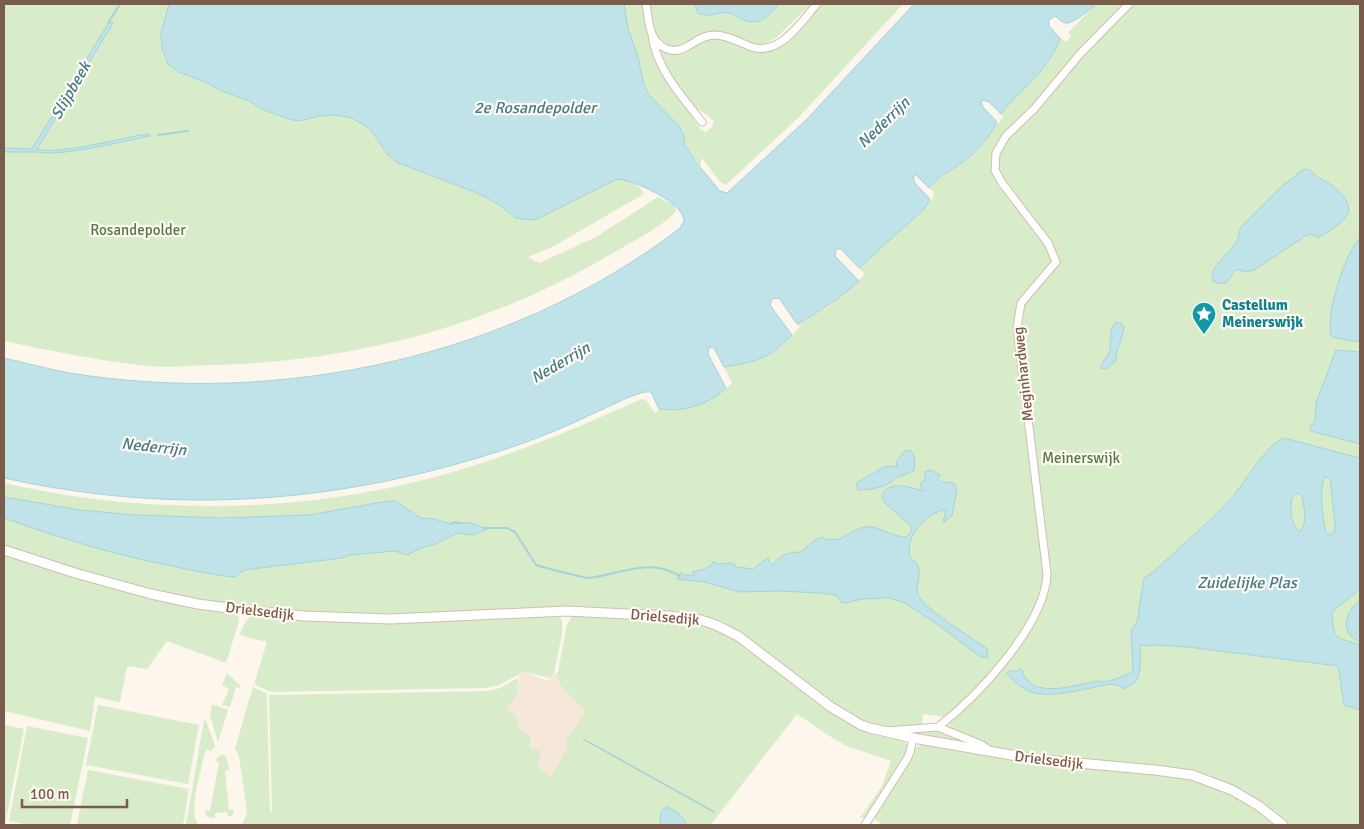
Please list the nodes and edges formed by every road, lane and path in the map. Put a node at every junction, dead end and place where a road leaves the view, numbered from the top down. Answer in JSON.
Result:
{"nodes":[{"id":1,"x":646,"y":4,"type":"edge"},
{"id":2,"x":817,"y":4,"type":"edge"},
{"id":3,"x":1129,"y":4,"type":"edge"},
{"id":4,"x":652,"y":35,"type":"junction"},
{"id":5,"x":702,"y":122,"type":"dead end"},
{"id":6,"x":4,"y":550,"type":"edge"},
{"id":7,"x":938,"y":728,"type":"junction"},
{"id":8,"x":882,"y":732,"type":"junction"},
{"id":9,"x":913,"y":738,"type":"junction"},
{"id":10,"x":992,"y":752,"type":"junction"},
{"id":11,"x":865,"y":825,"type":"edge"},
{"id":12,"x":1283,"y":825,"type":"edge"}],
"edges":[{"from":1,"to":4,"type":"street"},
{"from":2,"to":4,"type":"street"},
{"from":3,"to":7,"type":"street","name":"Meginhardweg"},
{"from":4,"to":5,"type":"street"},
{"from":6,"to":8,"type":"street","name":"Drielsedijk"},
{"from":7,"to":8,"type":"street"},
{"from":7,"to":10,"type":"street"},
{"from":8,"to":9,"type":"street","name":"Drielsedijk"},
{"from":9,"to":10,"type":"street","name":"Drielsedijk"},
{"from":9,"to":11,"type":"street"},
{"from":10,"to":12,"type":"street","name":"Drielsedijk"}]}
